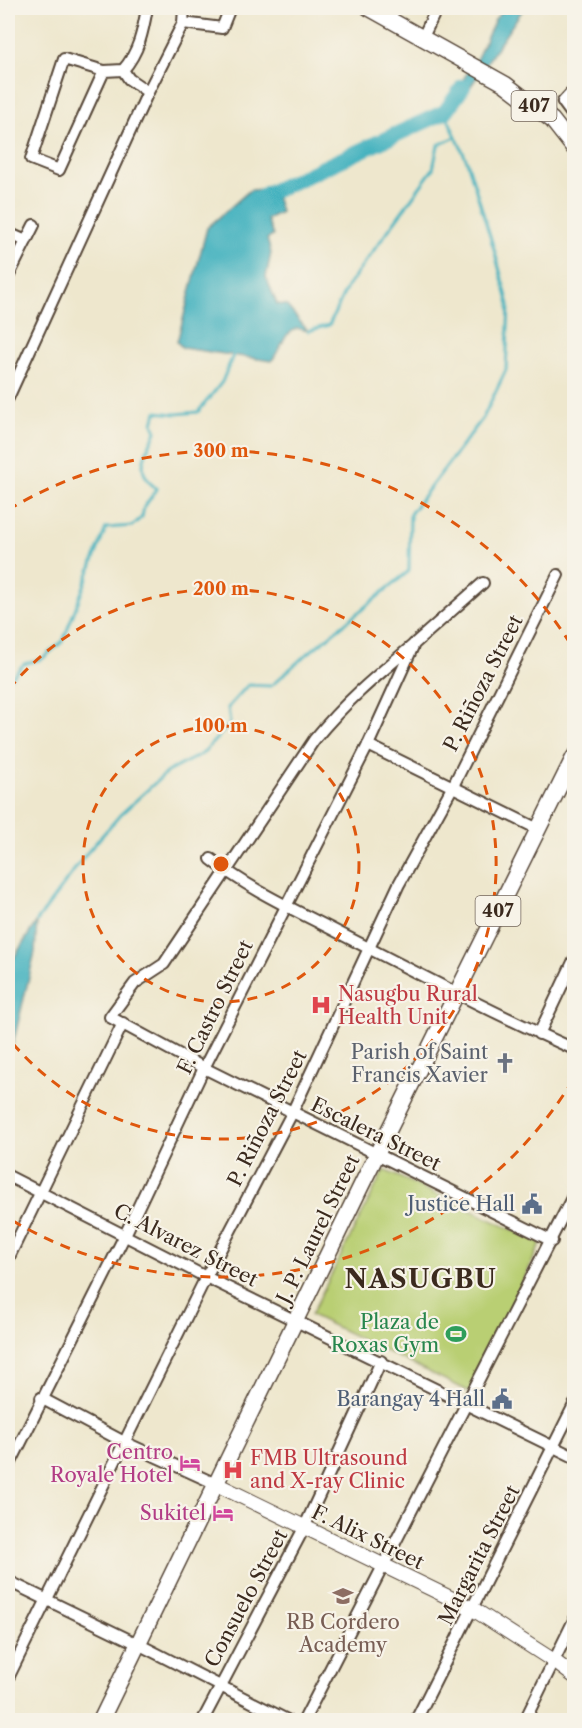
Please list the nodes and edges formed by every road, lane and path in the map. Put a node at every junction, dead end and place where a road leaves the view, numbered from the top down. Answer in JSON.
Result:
{"nodes":[{"id":1,"x":147,"y":8,"type":"edge"},
{"id":2,"x":184,"y":8,"type":"edge"},
{"id":3,"x":230,"y":8,"type":"edge"},
{"id":4,"x":373,"y":8,"type":"edge"},
{"id":5,"x":437,"y":8,"type":"edge"},
{"id":6,"x":183,"y":23,"type":"junction"},
{"id":7,"x":423,"y":37,"type":"junction"},
{"id":8,"x":123,"y":70,"type":"junction"},
{"id":9,"x":104,"y":71,"type":"junction"},
{"id":10,"x":574,"y":90,"type":"edge"},
{"id":11,"x":148,"y":92,"type":"junction"},
{"id":12,"x":574,"y":117,"type":"edge"},
{"id":13,"x":574,"y":148,"type":"edge"},
{"id":14,"x":34,"y":225,"type":"dead end"},
{"id":15,"x":8,"y":234,"type":"edge"},
{"id":16,"x":26,"y":241,"type":"junction"},
{"id":17,"x":8,"y":277,"type":"edge"},
{"id":18,"x":8,"y":398,"type":"edge"},
{"id":19,"x":558,"y":575,"type":"dead end"},
{"id":20,"x":483,"y":583,"type":"dead end"},
{"id":21,"x":414,"y":644,"type":"junction"},
{"id":22,"x":368,"y":745,"type":"junction"},
{"id":23,"x":574,"y":757,"type":"edge"},
{"id":24,"x":453,"y":786,"type":"junction"},
{"id":25,"x":538,"y":829,"type":"junction"},
{"id":26,"x":211,"y":859,"type":"dead end"},
{"id":27,"x":227,"y":872,"type":"junction"},
{"id":28,"x":285,"y":905,"type":"junction"},
{"id":29,"x":370,"y":949,"type":"junction"},
{"id":30,"x":574,"y":960,"type":"edge"},
{"id":31,"x":457,"y":993,"type":"junction"},
{"id":32,"x":123,"y":1023,"type":"junction"},
{"id":33,"x":539,"y":1034,"type":"junction"},
{"id":34,"x":574,"y":1049,"type":"edge"},
{"id":35,"x":204,"y":1068,"type":"junction"},
{"id":36,"x":292,"y":1113,"type":"junction"},
{"id":37,"x":378,"y":1154,"type":"junction"},
{"id":38,"x":8,"y":1176,"type":"edge"},
{"id":39,"x":40,"y":1193,"type":"junction"},
{"id":40,"x":574,"y":1194,"type":"edge"},
{"id":41,"x":125,"y":1235,"type":"junction"},
{"id":42,"x":552,"y":1241,"type":"junction"},
{"id":43,"x":8,"y":1259,"type":"edge"},
{"id":44,"x":206,"y":1277,"type":"junction"},
{"id":45,"x":297,"y":1321,"type":"junction"},
{"id":46,"x":381,"y":1361,"type":"junction"},
{"id":47,"x":41,"y":1398,"type":"junction"},
{"id":48,"x":467,"y":1403,"type":"junction"},
{"id":49,"x":574,"y":1405,"type":"edge"},
{"id":50,"x":124,"y":1442,"type":"junction"},
{"id":51,"x":553,"y":1447,"type":"junction"},
{"id":52,"x":574,"y":1457,"type":"edge"},
{"id":53,"x":8,"y":1468,"type":"edge"},
{"id":54,"x":216,"y":1484,"type":"junction"},
{"id":55,"x":304,"y":1528,"type":"junction"},
{"id":56,"x":385,"y":1567,"type":"junction"},
{"id":57,"x":8,"y":1581,"type":"edge"},
{"id":58,"x":46,"y":1601,"type":"junction"},
{"id":59,"x":472,"y":1609,"type":"junction"},
{"id":60,"x":574,"y":1620,"type":"edge"},
{"id":61,"x":138,"y":1644,"type":"junction"},
{"id":62,"x":554,"y":1661,"type":"junction"},
{"id":63,"x":574,"y":1676,"type":"edge"},
{"id":64,"x":8,"y":1678,"type":"edge"},
{"id":65,"x":220,"y":1687,"type":"junction"},
{"id":66,"x":101,"y":1720,"type":"edge"},
{"id":67,"x":203,"y":1720,"type":"edge"},
{"id":68,"x":287,"y":1720,"type":"edge"},
{"id":69,"x":304,"y":1720,"type":"edge"},
{"id":70,"x":416,"y":1720,"type":"edge"},
{"id":71,"x":525,"y":1720,"type":"edge"}],
"edges":[{"from":1,"to":8,"type":"street"},
{"from":2,"to":6,"type":"street"},
{"from":3,"to":6,"type":"street"},
{"from":4,"to":7,"type":"main road","number":"407"},
{"from":5,"to":7,"type":"street"},
{"from":6,"to":11,"type":"street"},
{"from":7,"to":13,"type":"main road","number":"407"},
{"from":8,"to":9,"type":"street"},
{"from":8,"to":11,"type":"street"},
{"from":9,"to":9,"type":"street"},
{"from":10,"to":12,"type":"street"},
{"from":11,"to":18,"type":"street"},
{"from":14,"to":16,"type":"street"},
{"from":15,"to":16,"type":"street"},
{"from":16,"to":17,"type":"street"},
{"from":19,"to":24,"type":"street","name":"P. Riñoza Street"},
{"from":20,"to":21,"type":"street","name":"F. Castro Street"},
{"from":21,"to":22,"type":"street","name":"F. Castro Street"},
{"from":21,"to":27,"type":"street"},
{"from":22,"to":24,"type":"street"},
{"from":22,"to":28,"type":"street","name":"F. Castro Street"},
{"from":23,"to":25,"type":"main road","name":"J. P. Laurel Street","number":"407"},
{"from":24,"to":25,"type":"street"},
{"from":24,"to":29,"type":"street","name":"P. Riñoza Street"},
{"from":25,"to":31,"type":"main road","name":"J. P. Laurel Street","number":"407"},
{"from":26,"to":27,"type":"street"},
{"from":27,"to":28,"type":"street"},
{"from":27,"to":32,"type":"street"},
{"from":28,"to":29,"type":"street"},
{"from":28,"to":35,"type":"street","name":"F. Castro Street"},
{"from":29,"to":31,"type":"street"},
{"from":29,"to":36,"type":"street","name":"P. Riñoza Street"},
{"from":30,"to":33,"type":"street"},
{"from":31,"to":33,"type":"street"},
{"from":31,"to":37,"type":"main road","name":"J. P. Laurel Street","number":"407"},
{"from":32,"to":35,"type":"street","name":"Escalera Street"},
{"from":32,"to":39,"type":"street"},
{"from":33,"to":34,"type":"street"},
{"from":35,"to":36,"type":"street","name":"Escalera Street"},
{"from":35,"to":41,"type":"street","name":"F. Castro Street"},
{"from":36,"to":37,"type":"street","name":"Escalera Street"},
{"from":36,"to":44,"type":"street","name":"P. Riñoza Street"},
{"from":37,"to":42,"type":"street","name":"Escalera Street"},
{"from":37,"to":45,"type":"main road","name":"J. P. Laurel Street","number":"407"},
{"from":38,"to":39,"type":"street","name":"C. Alvarez Street"},
{"from":39,"to":41,"type":"street","name":"C. Alvarez Street"},
{"from":39,"to":43,"type":"street"},
{"from":40,"to":42,"type":"street"},
{"from":41,"to":44,"type":"street","name":"C. Alvarez Street"},
{"from":41,"to":47,"type":"street","name":"F. Castro Street"},
{"from":42,"to":48,"type":"street"},
{"from":44,"to":45,"type":"street","name":"C. Alvarez Street"},
{"from":44,"to":50,"type":"street","name":"P. Riñoza Street"},
{"from":45,"to":46,"type":"street","name":"C. Alvarez Street"},
{"from":45,"to":54,"type":"main road","name":"J. P. Laurel Street","number":"407"},
{"from":46,"to":48,"type":"street","name":"C. Alvarez Street"},
{"from":46,"to":55,"type":"street","name":"Consuelo Street"},
{"from":47,"to":50,"type":"street","name":"F. Alix Street"},
{"from":47,"to":53,"type":"street","name":"F. Castro Street"},
{"from":48,"to":51,"type":"street","name":"C. Alvarez Street"},
{"from":48,"to":56,"type":"street"},
{"from":49,"to":51,"type":"street","name":"Margarita Street"},
{"from":50,"to":54,"type":"street","name":"F. Alix Street"},
{"from":50,"to":58,"type":"street","name":"P. Riñoza Street"},
{"from":51,"to":52,"type":"street","name":"C. Alvarez Street"},
{"from":51,"to":59,"type":"street","name":"Margarita Street"},
{"from":54,"to":55,"type":"main road","name":"F. Alix Street"},
{"from":54,"to":61,"type":"main road","name":"J. P. Laurel Street","number":"407"},
{"from":55,"to":56,"type":"main road","name":"F. Alix Street"},
{"from":55,"to":65,"type":"street","name":"Consuelo Street"},
{"from":56,"to":59,"type":"main road","name":"F. Alix Street"},
{"from":56,"to":69,"type":"street"},
{"from":57,"to":58,"type":"street"},
{"from":58,"to":61,"type":"street"},
{"from":58,"to":64,"type":"street","name":"P. Riñoza Street"},
{"from":59,"to":62,"type":"main road","name":"F. Alix Street"},
{"from":59,"to":70,"type":"street","name":"Margarita Street"},
{"from":60,"to":62,"type":"street"},
{"from":61,"to":65,"type":"street"},
{"from":61,"to":66,"type":"main road","name":"J. P. Laurel Street","number":"407"},
{"from":62,"to":63,"type":"main road","name":"F. Alix Street"},
{"from":62,"to":71,"type":"street"},
{"from":65,"to":67,"type":"street","name":"Consuelo Street"},
{"from":65,"to":68,"type":"street"}]}
